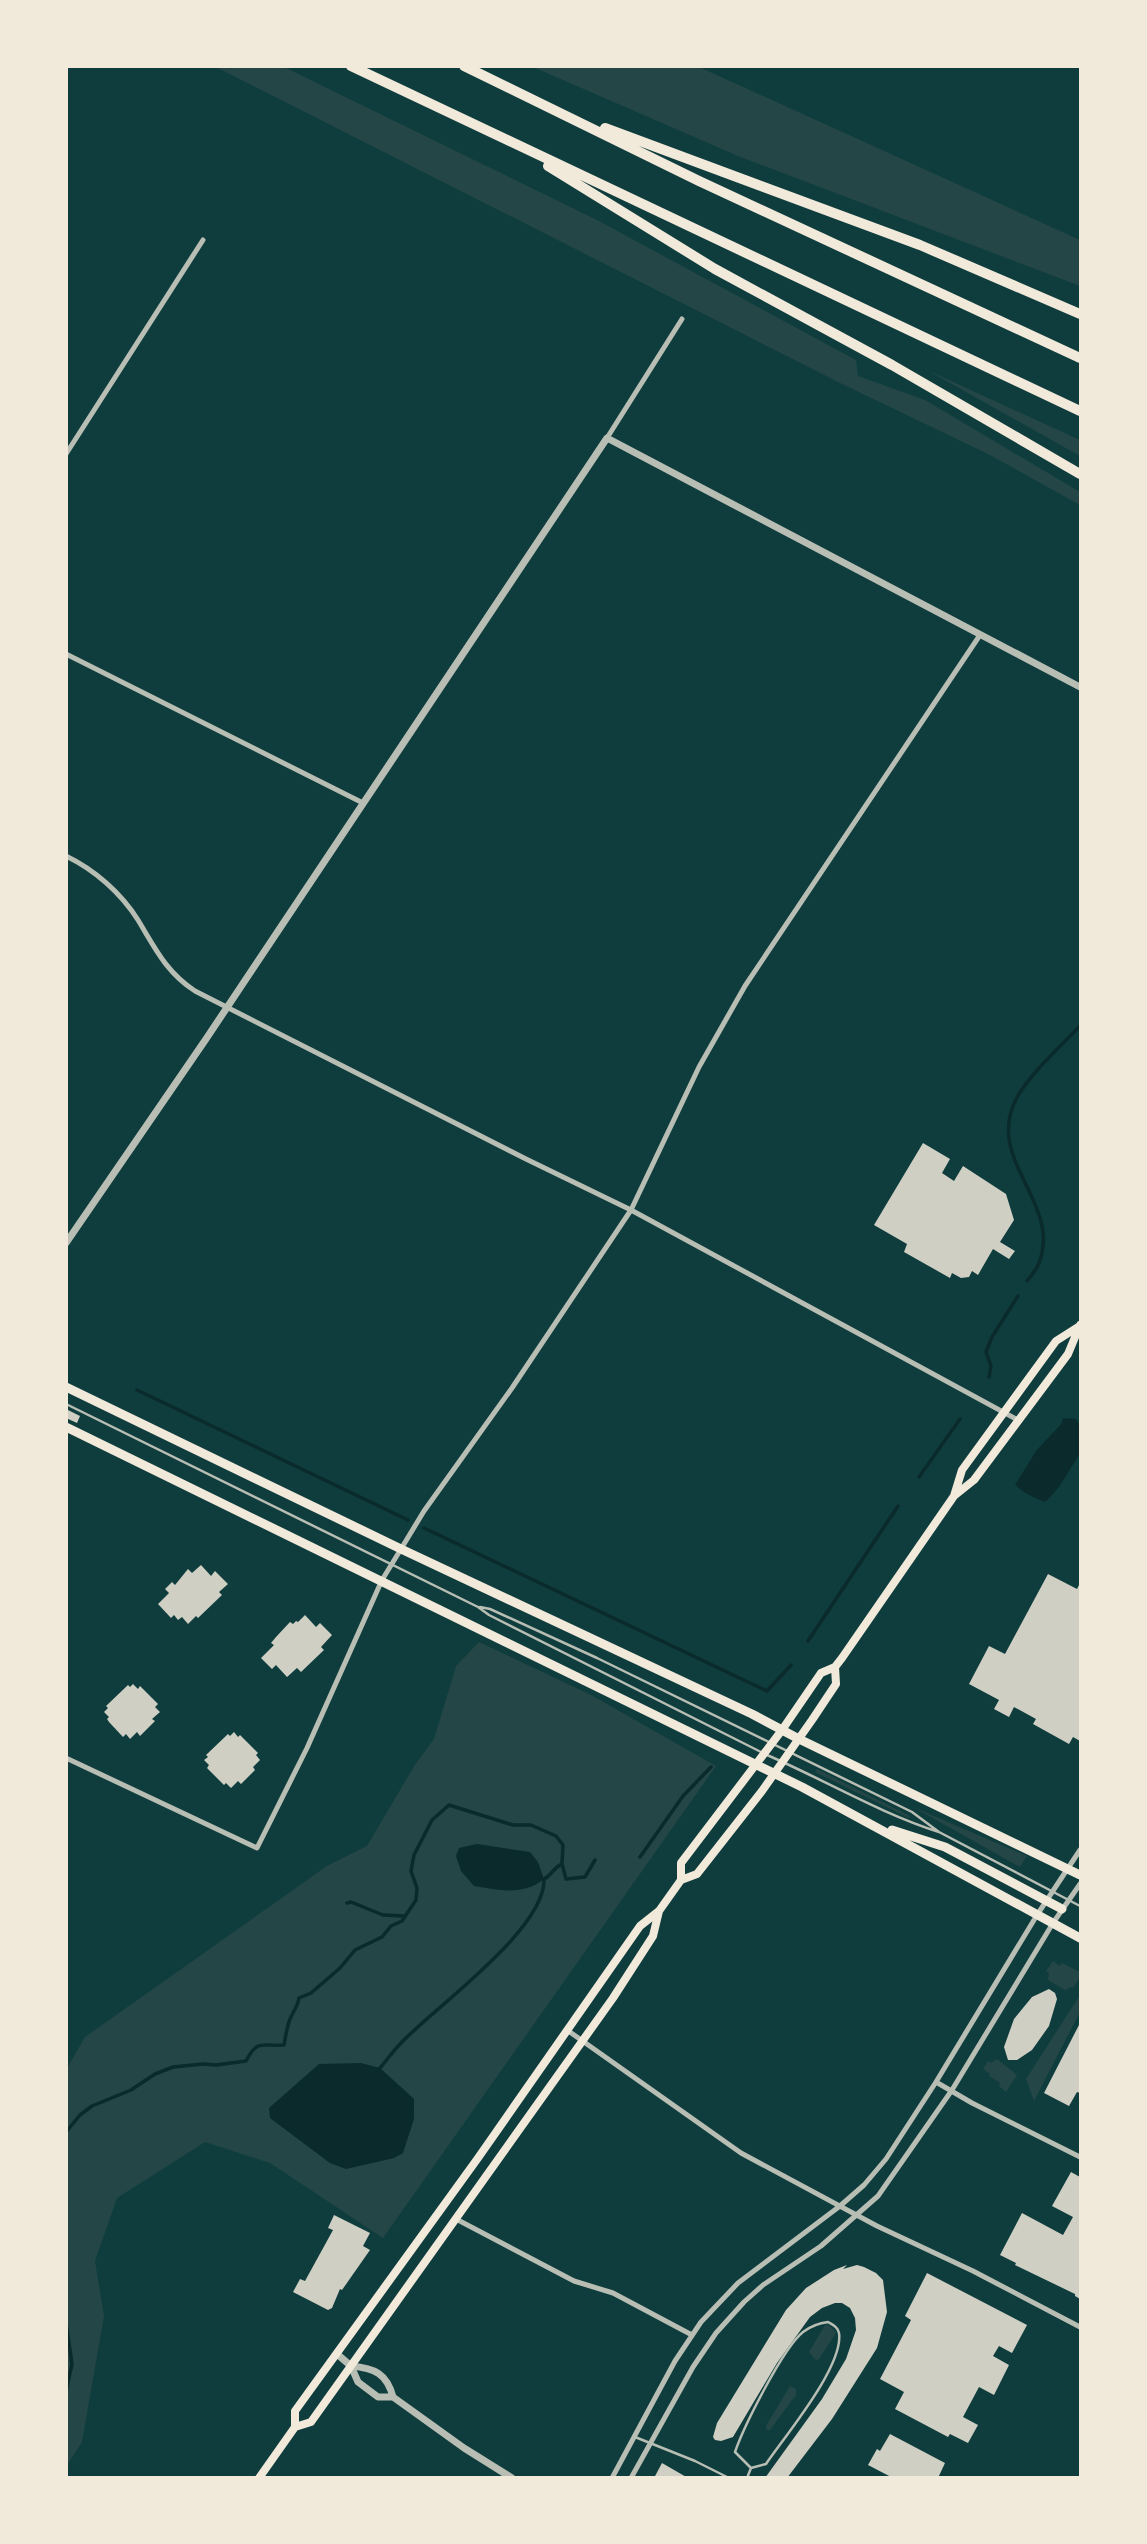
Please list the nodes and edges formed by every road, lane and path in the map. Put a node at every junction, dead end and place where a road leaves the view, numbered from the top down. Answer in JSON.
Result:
{"nodes":[{"id":1,"x":351,"y":66,"type":"edge"},
{"id":2,"x":464,"y":66,"type":"edge"},
{"id":3,"x":561,"y":112,"type":"junction"},
{"id":4,"x":503,"y":139,"type":"junction"},
{"id":5,"x":203,"y":240,"type":"dead end"},
{"id":6,"x":1080,"y":314,"type":"edge"},
{"id":7,"x":682,"y":319,"type":"dead end"},
{"id":8,"x":1080,"y":358,"type":"edge"},
{"id":9,"x":1080,"y":411,"type":"edge"},
{"id":10,"x":607,"y":438,"type":"junction"},
{"id":11,"x":66,"y":454,"type":"edge"},
{"id":12,"x":1080,"y":474,"type":"edge"},
{"id":13,"x":980,"y":635,"type":"junction"},
{"id":14,"x":66,"y":654,"type":"edge"},
{"id":15,"x":1080,"y":687,"type":"edge"},
{"id":16,"x":363,"y":803,"type":"junction"},
{"id":17,"x":66,"y":856,"type":"edge"},
{"id":18,"x":227,"y":1007,"type":"junction"},
{"id":19,"x":631,"y":1210,"type":"junction"},
{"id":20,"x":66,"y":1243,"type":"edge"},
{"id":21,"x":1079,"y":1326,"type":"edge"},
{"id":22,"x":66,"y":1387,"type":"edge"},
{"id":23,"x":66,"y":1404,"type":"edge"},
{"id":24,"x":1004,"y":1412,"type":"junction"},
{"id":25,"x":1018,"y":1420,"type":"junction"},
{"id":26,"x":66,"y":1427,"type":"edge"},
{"id":27,"x":954,"y":1496,"type":"junction"},
{"id":28,"x":401,"y":1549,"type":"junction"},
{"id":29,"x":391,"y":1565,"type":"junction"},
{"id":30,"x":382,"y":1580,"type":"junction"},
{"id":31,"x":478,"y":1607,"type":"junction"},
{"id":32,"x":835,"y":1667,"type":"junction"},
{"id":33,"x":782,"y":1730,"type":"junction"},
{"id":34,"x":799,"y":1739,"type":"junction"},
{"id":35,"x":772,"y":1744,"type":"junction"},
{"id":36,"x":790,"y":1752,"type":"junction"},
{"id":37,"x":764,"y":1754,"type":"junction"},
{"id":38,"x":66,"y":1758,"type":"edge"},
{"id":39,"x":783,"y":1762,"type":"junction"},
{"id":40,"x":755,"y":1766,"type":"junction"},
{"id":41,"x":774,"y":1775,"type":"junction"},
{"id":42,"x":873,"y":1824,"type":"junction"},
{"id":43,"x":939,"y":1832,"type":"junction"},
{"id":44,"x":1080,"y":1850,"type":"edge"},
{"id":45,"x":1068,"y":1867,"type":"junction"},
{"id":46,"x":1080,"y":1874,"type":"edge"},
{"id":47,"x":681,"y":1880,"type":"junction"},
{"id":48,"x":1080,"y":1884,"type":"edge"},
{"id":49,"x":1052,"y":1891,"type":"junction"},
{"id":50,"x":1069,"y":1900,"type":"junction"},
{"id":51,"x":1046,"y":1901,"type":"junction"},
{"id":52,"x":1080,"y":1906,"type":"edge"},
{"id":53,"x":1062,"y":1909,"type":"junction"},
{"id":54,"x":659,"y":1911,"type":"junction"},
{"id":55,"x":1037,"y":1915,"type":"junction"},
{"id":56,"x":1053,"y":1923,"type":"junction"},
{"id":57,"x":1080,"y":1938,"type":"edge"},
{"id":58,"x":567,"y":2030,"type":"junction"},
{"id":59,"x":581,"y":2041,"type":"junction"},
{"id":60,"x":936,"y":2082,"type":"junction"},
{"id":61,"x":952,"y":2090,"type":"junction"},
{"id":62,"x":1080,"y":2157,"type":"edge"},
{"id":63,"x":840,"y":2206,"type":"junction"},
{"id":64,"x":855,"y":2214,"type":"junction"},
{"id":65,"x":456,"y":2219,"type":"junction"},
{"id":66,"x":1080,"y":2327,"type":"edge"},
{"id":67,"x":692,"y":2335,"type":"junction"},
{"id":68,"x":337,"y":2354,"type":"junction"},
{"id":69,"x":351,"y":2366,"type":"junction"},
{"id":70,"x":393,"y":2397,"type":"junction"},
{"id":71,"x":295,"y":2427,"type":"junction"},
{"id":72,"x":634,"y":2437,"type":"junction"},
{"id":73,"x":651,"y":2443,"type":"junction"},
{"id":74,"x":751,"y":2469,"type":"junction"},
{"id":75,"x":259,"y":2477,"type":"edge"},
{"id":76,"x":512,"y":2477,"type":"edge"},
{"id":77,"x":612,"y":2477,"type":"edge"},
{"id":78,"x":631,"y":2477,"type":"edge"},
{"id":79,"x":729,"y":2477,"type":"edge"},
{"id":80,"x":747,"y":2477,"type":"edge"}],
"edges":[{"from":1,"to":4,"type":"highway"},
{"from":2,"to":3,"type":"highway"},
{"from":3,"to":6,"type":"highway"},
{"from":3,"to":8,"type":"highway"},
{"from":4,"to":9,"type":"highway"},
{"from":4,"to":12,"type":"highway"},
{"from":5,"to":11,"type":"street"},
{"from":7,"to":10,"type":"street"},
{"from":10,"to":13,"type":"street"},
{"from":10,"to":16,"type":"street"},
{"from":13,"to":15,"type":"street"},
{"from":13,"to":19,"type":"street"},
{"from":14,"to":16,"type":"street"},
{"from":16,"to":18,"type":"street"},
{"from":17,"to":18,"type":"street"},
{"from":18,"to":19,"type":"street"},
{"from":18,"to":20,"type":"street"},
{"from":19,"to":24,"type":"street"},
{"from":19,"to":28,"type":"street"},
{"from":21,"to":24,"type":"main road"},
{"from":21,"to":25,"type":"main road"},
{"from":22,"to":28,"type":"main road"},
{"from":23,"to":29,"type":"lane"},
{"from":24,"to":25,"type":"street"},
{"from":24,"to":27,"type":"main road"},
{"from":25,"to":27,"type":"main road"},
{"from":26,"to":30,"type":"main road"},
{"from":27,"to":32,"type":"main road"},
{"from":28,"to":29,"type":"street"},
{"from":28,"to":33,"type":"main road"},
{"from":29,"to":30,"type":"street"},
{"from":29,"to":31,"type":"lane"},
{"from":30,"to":38,"type":"street"},
{"from":30,"to":40,"type":"main road"},
{"from":31,"to":35,"type":"lane"},
{"from":31,"to":37,"type":"lane"},
{"from":32,"to":33,"type":"main road"},
{"from":32,"to":34,"type":"main road"},
{"from":33,"to":34,"type":"main road"},
{"from":33,"to":35,"type":"main road"},
{"from":34,"to":36,"type":"main road"},
{"from":34,"to":45,"type":"main road"},
{"from":35,"to":36,"type":"lane"},
{"from":35,"to":37,"type":"main road"},
{"from":36,"to":39,"type":"main road"},
{"from":36,"to":43,"type":"lane"},
{"from":37,"to":39,"type":"lane"},
{"from":37,"to":40,"type":"main road"},
{"from":39,"to":41,"type":"main road"},
{"from":39,"to":43,"type":"lane"},
{"from":40,"to":41,"type":"main road"},
{"from":40,"to":47,"type":"main road"},
{"from":41,"to":42,"type":"main road"},
{"from":41,"to":47,"type":"main road"},
{"from":42,"to":51,"type":"main road"},
{"from":42,"to":55,"type":"main road"},
{"from":43,"to":49,"type":"lane"},
{"from":44,"to":45,"type":"street"},
{"from":45,"to":46,"type":"main road"},
{"from":45,"to":49,"type":"street"},
{"from":47,"to":54,"type":"main road"},
{"from":48,"to":50,"type":"street"},
{"from":49,"to":50,"type":"lane"},
{"from":49,"to":51,"type":"street"},
{"from":50,"to":52,"type":"lane"},
{"from":50,"to":53,"type":"street"},
{"from":51,"to":53,"type":"main road"},
{"from":51,"to":55,"type":"street"},
{"from":53,"to":56,"type":"street"},
{"from":54,"to":58,"type":"main road"},
{"from":54,"to":59,"type":"main road"},
{"from":55,"to":56,"type":"main road"},
{"from":55,"to":60,"type":"street"},
{"from":56,"to":57,"type":"main road"},
{"from":56,"to":61,"type":"street"},
{"from":58,"to":59,"type":"street"},
{"from":58,"to":68,"type":"main road"},
{"from":59,"to":63,"type":"street"},
{"from":59,"to":65,"type":"main road"},
{"from":60,"to":61,"type":"street"},
{"from":60,"to":63,"type":"street"},
{"from":61,"to":62,"type":"street"},
{"from":61,"to":64,"type":"street"},
{"from":63,"to":64,"type":"street"},
{"from":63,"to":67,"type":"street"},
{"from":64,"to":66,"type":"street"},
{"from":64,"to":73,"type":"street"},
{"from":65,"to":67,"type":"street"},
{"from":65,"to":69,"type":"main road"},
{"from":67,"to":72,"type":"street"},
{"from":68,"to":69,"type":"street"},
{"from":68,"to":71,"type":"main road"},
{"from":69,"to":70,"type":"street"},
{"from":69,"to":70,"type":"street"},
{"from":69,"to":71,"type":"main road"},
{"from":70,"to":76,"type":"street"},
{"from":71,"to":75,"type":"main road"},
{"from":72,"to":73,"type":"lane"},
{"from":72,"to":77,"type":"street"},
{"from":73,"to":78,"type":"street"},
{"from":73,"to":79,"type":"lane"},
{"from":74,"to":74,"type":"lane"},
{"from":74,"to":80,"type":"lane"}]}
